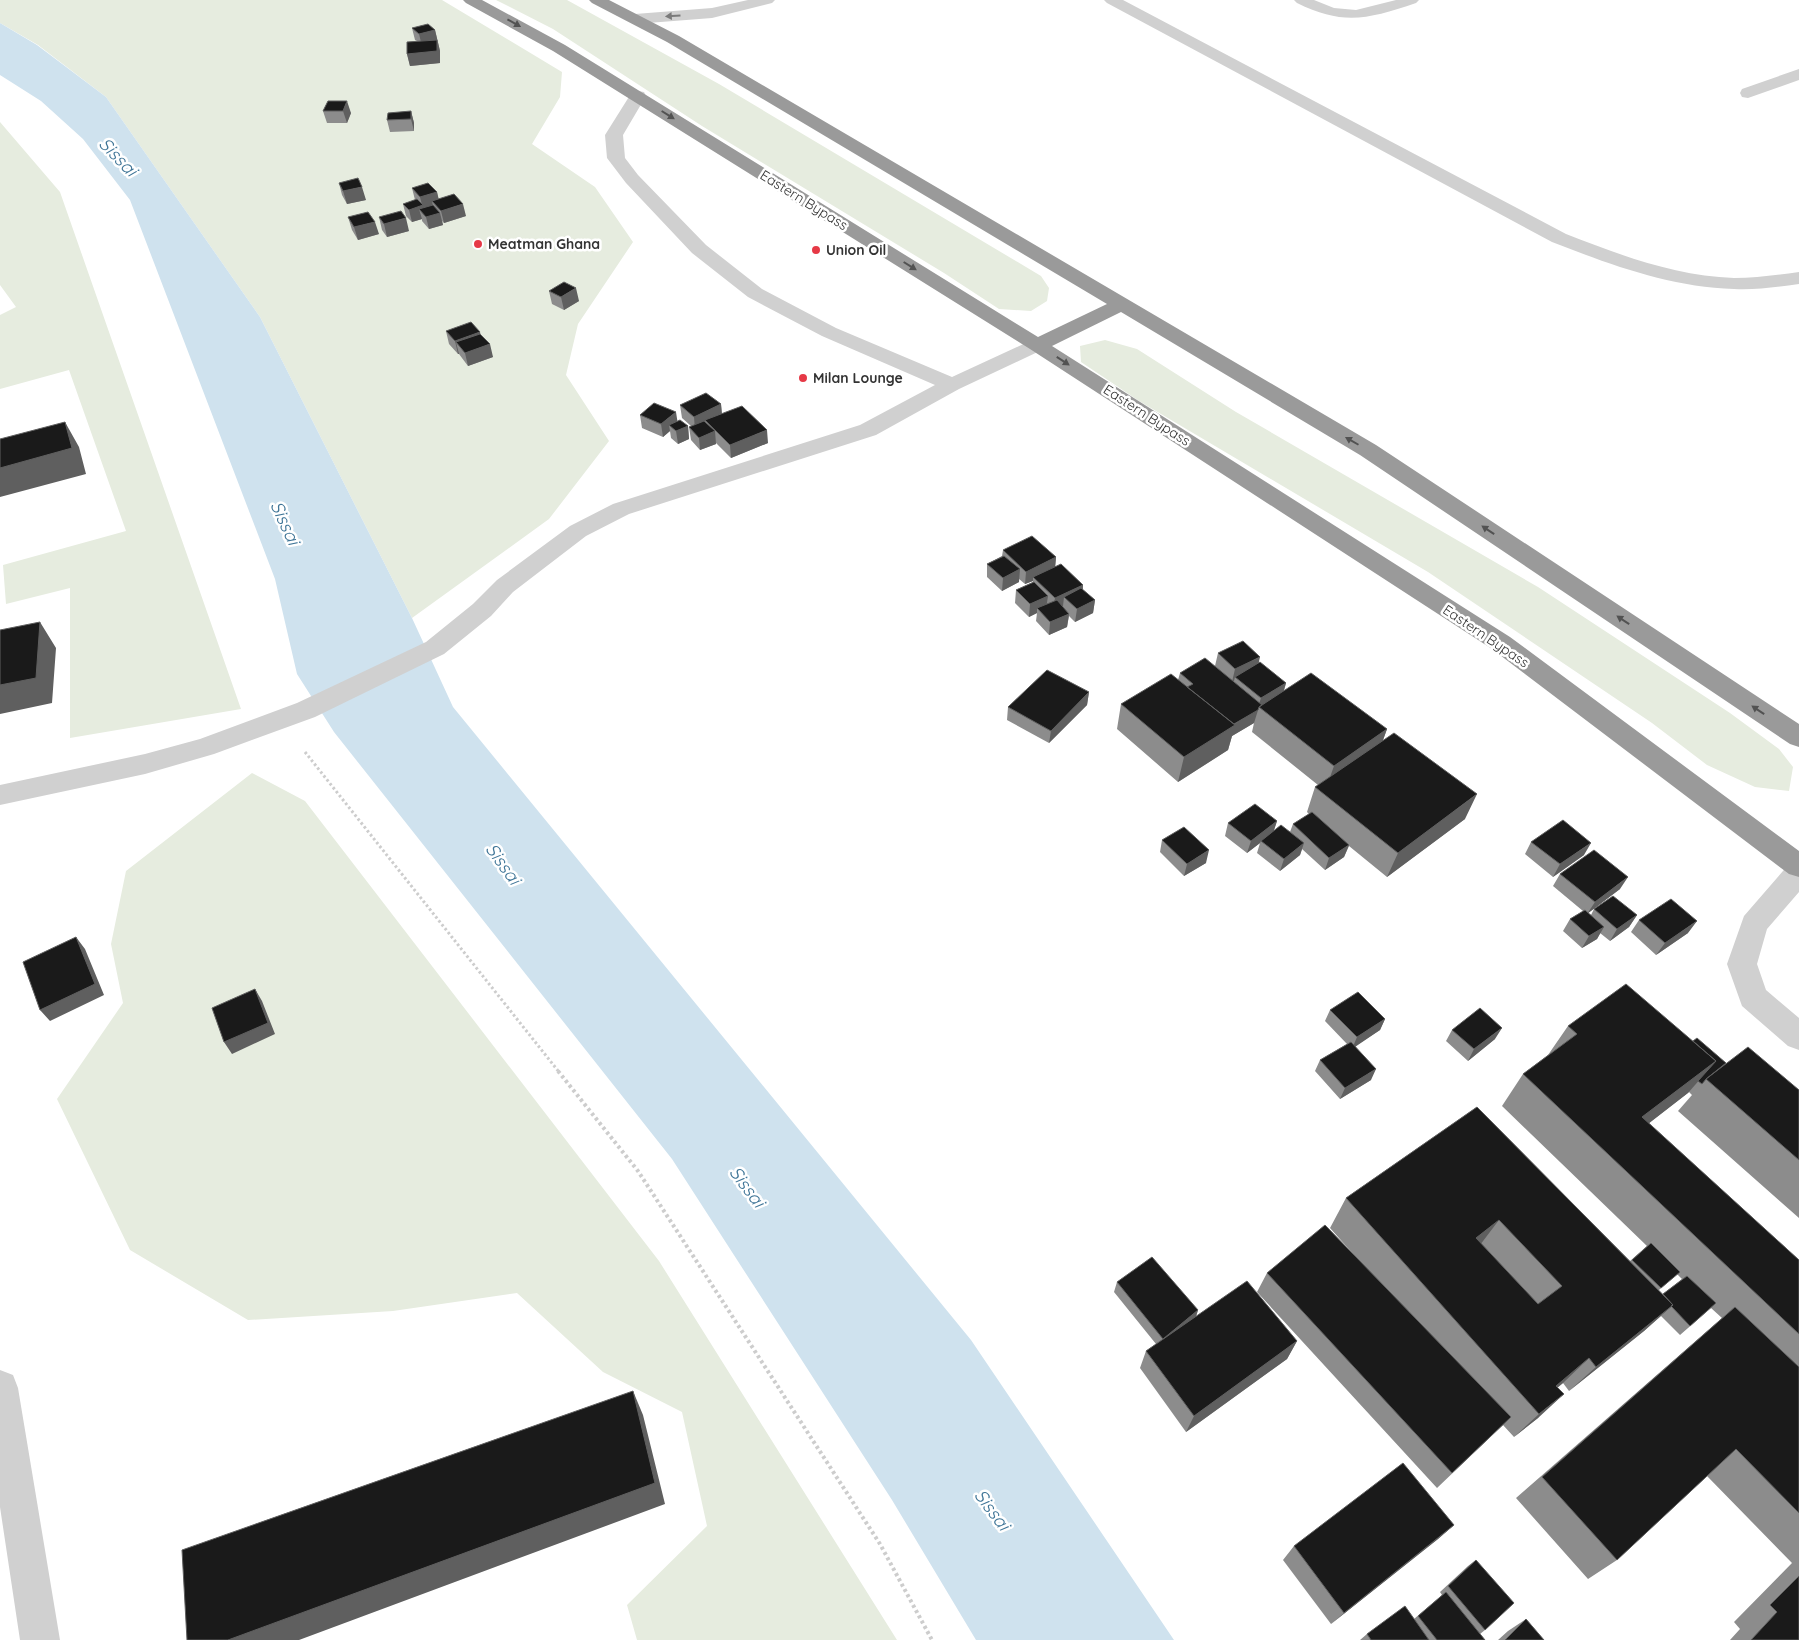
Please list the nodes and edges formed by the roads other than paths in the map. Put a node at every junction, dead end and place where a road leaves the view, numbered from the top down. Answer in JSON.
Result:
{"nodes":[{"id":1,"x":471,"y":0,"type":"edge"},
{"id":2,"x":597,"y":0,"type":"edge"},
{"id":3,"x":767,"y":0,"type":"edge"},
{"id":4,"x":1112,"y":0,"type":"edge"},
{"id":5,"x":1302,"y":0,"type":"edge"},
{"id":6,"x":1411,"y":0,"type":"edge"},
{"id":7,"x":712,"y":13,"type":"junction"},
{"id":8,"x":635,"y":19,"type":"junction"},
{"id":9,"x":673,"y":39,"type":"junction"},
{"id":10,"x":1799,"y":74,"type":"edge"},
{"id":11,"x":1748,"y":93,"type":"dead end"},
{"id":12,"x":638,"y":96,"type":"junction"},
{"id":13,"x":1799,"y":278,"type":"edge"},
{"id":14,"x":1121,"y":305,"type":"junction"},
{"id":15,"x":1037,"y":345,"type":"junction"},
{"id":16,"x":952,"y":385,"type":"junction"},
{"id":17,"x":1799,"y":737,"type":"edge"},
{"id":18,"x":0,"y":795,"type":"edge"},
{"id":19,"x":1799,"y":866,"type":"edge"},
{"id":20,"x":1799,"y":872,"type":"edge"},
{"id":21,"x":1799,"y":1037,"type":"edge"},
{"id":22,"x":0,"y":1388,"type":"edge"},
{"id":23,"x":40,"y":1640,"type":"edge"}],
"edges":[{"from":1,"to":12,"type":"highway","name":"Eastern Bypass","one_way":true},
{"from":2,"to":8,"type":"highway"},
{"from":3,"to":7,"type":"street"},
{"from":4,"to":13,"type":"street"},
{"from":5,"to":6,"type":"street"},
{"from":7,"to":8,"type":"street","one_way":true},
{"from":7,"to":9,"type":"street"},
{"from":8,"to":9,"type":"highway"},
{"from":9,"to":14,"type":"highway"},
{"from":10,"to":11,"type":"street"},
{"from":12,"to":15,"type":"highway","name":"Eastern Bypass","one_way":true},
{"from":12,"to":16,"type":"street"},
{"from":14,"to":15,"type":"highway"},
{"from":17,"to":14,"type":"highway","one_way":true},
{"from":15,"to":16,"type":"street"},
{"from":15,"to":19,"type":"highway","name":"Eastern Bypass","one_way":true},
{"from":16,"to":18,"type":"street"},
{"from":20,"to":21,"type":"street"},
{"from":22,"to":23,"type":"street"}]}
